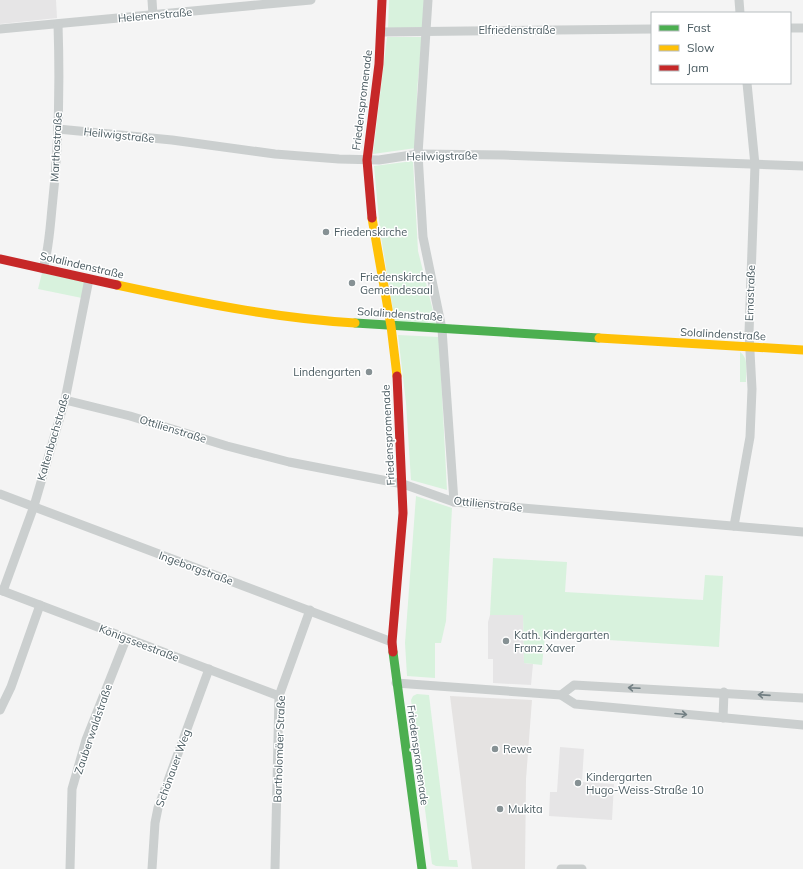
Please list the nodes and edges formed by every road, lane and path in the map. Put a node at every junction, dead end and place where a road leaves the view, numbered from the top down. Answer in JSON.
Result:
{"nodes":[{"id":1,"x":152,"y":0,"type":"edge"},
{"id":2,"x":311,"y":0,"type":"edge"},
{"id":3,"x":382,"y":0,"type":"edge"},
{"id":4,"x":428,"y":0,"type":"edge"},
{"id":5,"x":739,"y":0,"type":"edge"},
{"id":6,"x":740,"y":12,"type":"edge"},
{"id":7,"x":153,"y":15,"type":"junction"},
{"id":8,"x":58,"y":24,"type":"junction"},
{"id":9,"x":791,"y":28,"type":"edge"},
{"id":10,"x":803,"y":28,"type":"edge"},
{"id":11,"x":0,"y":29,"type":"edge"},
{"id":12,"x":651,"y":29,"type":"edge"},
{"id":13,"x":426,"y":31,"type":"junction"},
{"id":14,"x":381,"y":32,"type":"junction"},
{"id":15,"x":746,"y":84,"type":"edge"},
{"id":16,"x":58,"y":129,"type":"junction"},
{"id":17,"x":418,"y":154,"type":"junction"},
{"id":18,"x":367,"y":160,"type":"junction"},
{"id":19,"x":755,"y":165,"type":"junction"},
{"id":20,"x":803,"y":166,"type":"edge"},
{"id":21,"x":0,"y":259,"type":"edge"},
{"id":22,"x":43,"y":269,"type":"junction"},
{"id":23,"x":89,"y":279,"type":"junction"},
{"id":24,"x":391,"y":326,"type":"junction"},
{"id":25,"x":442,"y":330,"type":"junction"},
{"id":26,"x":750,"y":347,"type":"junction"},
{"id":27,"x":803,"y":350,"type":"edge"},
{"id":28,"x":65,"y":400,"type":"junction"},
{"id":29,"x":403,"y":484,"type":"junction"},
{"id":30,"x":0,"y":494,"type":"edge"},
{"id":31,"x":454,"y":502,"type":"junction"},
{"id":32,"x":34,"y":506,"type":"junction"},
{"id":33,"x":734,"y":526,"type":"junction"},
{"id":34,"x":803,"y":532,"type":"edge"},
{"id":35,"x":1,"y":590,"type":"edge"},
{"id":36,"x":40,"y":605,"type":"junction"},
{"id":37,"x":310,"y":610,"type":"junction"},
{"id":38,"x":126,"y":638,"type":"junction"},
{"id":39,"x":392,"y":642,"type":"junction"},
{"id":40,"x":209,"y":670,"type":"junction"},
{"id":41,"x":396,"y":683,"type":"junction"},
{"id":42,"x":724,"y":692,"type":"junction"},
{"id":43,"x":561,"y":695,"type":"junction"},
{"id":44,"x":279,"y":696,"type":"junction"},
{"id":45,"x":803,"y":698,"type":"edge"},
{"id":46,"x":0,"y":710,"type":"edge"},
{"id":47,"x":723,"y":718,"type":"junction"},
{"id":48,"x":803,"y":725,"type":"edge"},
{"id":49,"x":70,"y":869,"type":"edge"},
{"id":50,"x":152,"y":869,"type":"edge"},
{"id":51,"x":275,"y":869,"type":"edge"},
{"id":52,"x":422,"y":869,"type":"edge"},
{"id":53,"x":561,"y":869,"type":"edge"},
{"id":54,"x":582,"y":869,"type":"edge"}],
"edges":[{"from":1,"to":7,"type":"street"},
{"from":2,"to":7,"type":"street","name":"Helenenstraße"},
{"from":3,"to":14,"type":"street","name":"Friedenspromenade"},
{"from":4,"to":13,"type":"street"},
{"from":5,"to":6,"type":"street"},
{"from":7,"to":8,"type":"street","name":"Helenenstraße"},
{"from":8,"to":11,"type":"street","name":"Helenenstraße"},
{"from":8,"to":16,"type":"street","name":"Marthastraße"},
{"from":9,"to":10,"type":"street"},
{"from":12,"to":13,"type":"street","name":"Elfriedenstraße"},
{"from":13,"to":14,"type":"street","name":"Elfriedenstraße"},
{"from":13,"to":17,"type":"street"},
{"from":14,"to":18,"type":"street","name":"Friedenspromenade"},
{"from":15,"to":19,"type":"street","name":"Ernastraße"},
{"from":16,"to":18,"type":"street","name":"Heilwigstraße"},
{"from":16,"to":22,"type":"street","name":"Marthastraße"},
{"from":17,"to":18,"type":"street","name":"Heilwigstraße"},
{"from":17,"to":19,"type":"street","name":"Heilwigstraße"},
{"from":17,"to":25,"type":"street"},
{"from":18,"to":24,"type":"street","name":"Friedenspromenade"},
{"from":19,"to":20,"type":"street","name":"Heilwigstraße"},
{"from":19,"to":26,"type":"street","name":"Ernastraße"},
{"from":21,"to":22,"type":"street","name":"Solalindenstraße"},
{"from":22,"to":23,"type":"street","name":"Solalindenstraße"},
{"from":23,"to":24,"type":"street","name":"Solalindenstraße"},
{"from":23,"to":28,"type":"street","name":"Kaltenbachstraße"},
{"from":24,"to":25,"type":"street","name":"Solalindenstraße"},
{"from":24,"to":29,"type":"street","name":"Friedenspromenade"},
{"from":25,"to":26,"type":"street","name":"Solalindenstraße"},
{"from":25,"to":31,"type":"street"},
{"from":26,"to":27,"type":"street","name":"Solalindenstraße"},
{"from":26,"to":33,"type":"street","name":"Ernastraße"},
{"from":28,"to":29,"type":"street","name":"Ottilienstraße"},
{"from":28,"to":32,"type":"street","name":"Kaltenbachstraße"},
{"from":29,"to":31,"type":"street","name":"Ottilienstraße"},
{"from":29,"to":39,"type":"street","name":"Friedenspromenade"},
{"from":30,"to":32,"type":"street","name":"Ingeborgstraße"},
{"from":31,"to":33,"type":"street","name":"Ottilienstraße"},
{"from":32,"to":35,"type":"street","name":"Kaltenbachstraße"},
{"from":32,"to":37,"type":"street","name":"Ingeborgstraße"},
{"from":33,"to":34,"type":"street","name":"Ottilienstraße"},
{"from":35,"to":36,"type":"street","name":"Königsseestraße"},
{"from":36,"to":38,"type":"street","name":"Königsseestraße"},
{"from":36,"to":46,"type":"street"},
{"from":37,"to":39,"type":"street","name":"Ingeborgstraße"},
{"from":37,"to":44,"type":"street","name":"Bartholomäer Straße"},
{"from":38,"to":40,"type":"street","name":"Königsseestraße"},
{"from":38,"to":49,"type":"street","name":"Zauberwaldstraße"},
{"from":39,"to":41,"type":"street","name":"Friedenspromenade"},
{"from":40,"to":44,"type":"street","name":"Königsseestraße"},
{"from":40,"to":50,"type":"street","name":"Schönauer Weg"},
{"from":41,"to":43,"type":"street"},
{"from":41,"to":52,"type":"street","name":"Friedenspromenade"},
{"from":42,"to":43,"type":"street","one_way":true},
{"from":45,"to":42,"type":"street","one_way":true},
{"from":42,"to":47,"type":"street"},
{"from":43,"to":47,"type":"street","one_way":true},
{"from":44,"to":51,"type":"street","name":"Bartholomäer Straße"},
{"from":47,"to":48,"type":"street"},
{"from":53,"to":54,"type":"street"}]}
